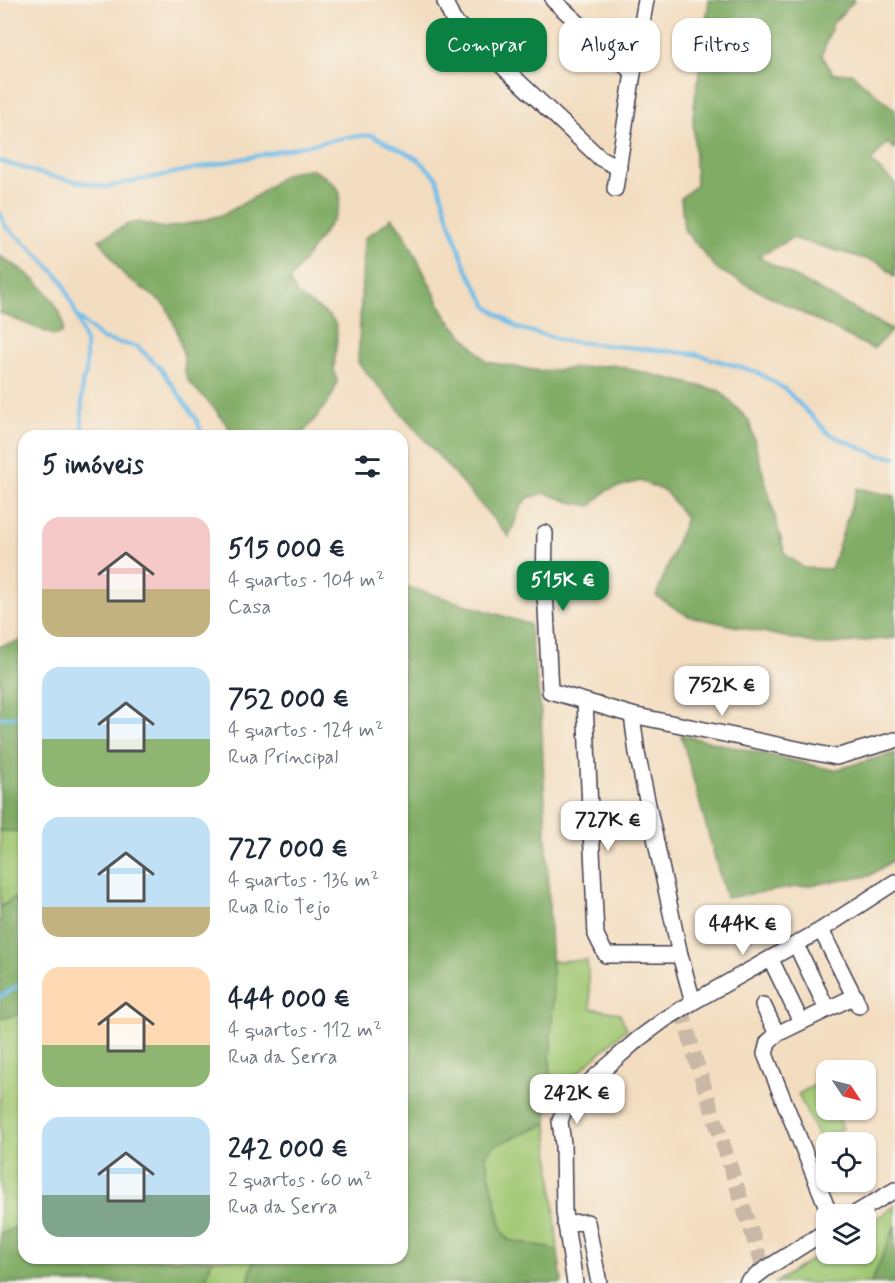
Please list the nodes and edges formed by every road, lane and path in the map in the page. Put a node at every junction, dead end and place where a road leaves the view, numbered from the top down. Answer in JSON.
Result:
{"nodes":[{"id":1,"x":446,"y":0,"type":"edge"},
{"id":2,"x":553,"y":0,"type":"edge"},
{"id":3,"x":646,"y":0,"type":"edge"},
{"id":4,"x":633,"y":73,"type":"junction"},
{"id":5,"x":619,"y":168,"type":"junction"},
{"id":6,"x":615,"y":189,"type":"dead end"},
{"id":7,"x":544,"y":533,"type":"dead end"},
{"id":8,"x":585,"y":702,"type":"junction"},
{"id":9,"x":632,"y":715,"type":"junction"},
{"id":10,"x":895,"y":740,"type":"edge"},
{"id":11,"x":895,"y":882,"type":"edge"},
{"id":12,"x":821,"y":930,"type":"junction"},
{"id":13,"x":800,"y":953,"type":"dead end"},
{"id":14,"x":680,"y":955,"type":"junction"},
{"id":15,"x":774,"y":966,"type":"dead end"},
{"id":16,"x":687,"y":1005,"type":"junction"},
{"id":17,"x":763,"y":1005,"type":"dead end"},
{"id":18,"x":827,"y":1010,"type":"junction"},
{"id":19,"x":801,"y":1022,"type":"junction"},
{"id":20,"x":777,"y":1034,"type":"junction"},
{"id":21,"x":895,"y":1190,"type":"edge"},
{"id":22,"x":826,"y":1204,"type":"edge"},
{"id":23,"x":871,"y":1204,"type":"edge"},
{"id":24,"x":565,"y":1223,"type":"junction"},
{"id":25,"x":816,"y":1237,"type":"edge"},
{"id":26,"x":575,"y":1283,"type":"edge"},
{"id":27,"x":598,"y":1283,"type":"edge"},
{"id":28,"x":747,"y":1283,"type":"edge"}],
"edges":[{"from":1,"to":5,"type":"street"},
{"from":2,"to":4,"type":"street"},
{"from":3,"to":4,"type":"street"},
{"from":4,"to":5,"type":"street"},
{"from":5,"to":6,"type":"street"},
{"from":7,"to":8,"type":"street"},
{"from":8,"to":9,"type":"street"},
{"from":8,"to":14,"type":"street"},
{"from":9,"to":10,"type":"street"},
{"from":9,"to":14,"type":"street"},
{"from":11,"to":12,"type":"street"},
{"from":12,"to":16,"type":"street"},
{"from":12,"to":18,"type":"street"},
{"from":13,"to":18,"type":"street"},
{"from":14,"to":16,"type":"street"},
{"from":15,"to":19,"type":"street"},
{"from":16,"to":24,"type":"street"},
{"from":17,"to":20,"type":"street"},
{"from":18,"to":19,"type":"street"},
{"from":19,"to":20,"type":"street"},
{"from":20,"to":22,"type":"street"},
{"from":21,"to":23,"type":"street"},
{"from":24,"to":26,"type":"street"},
{"from":24,"to":27,"type":"street"},
{"from":25,"to":28,"type":"street"}]}
